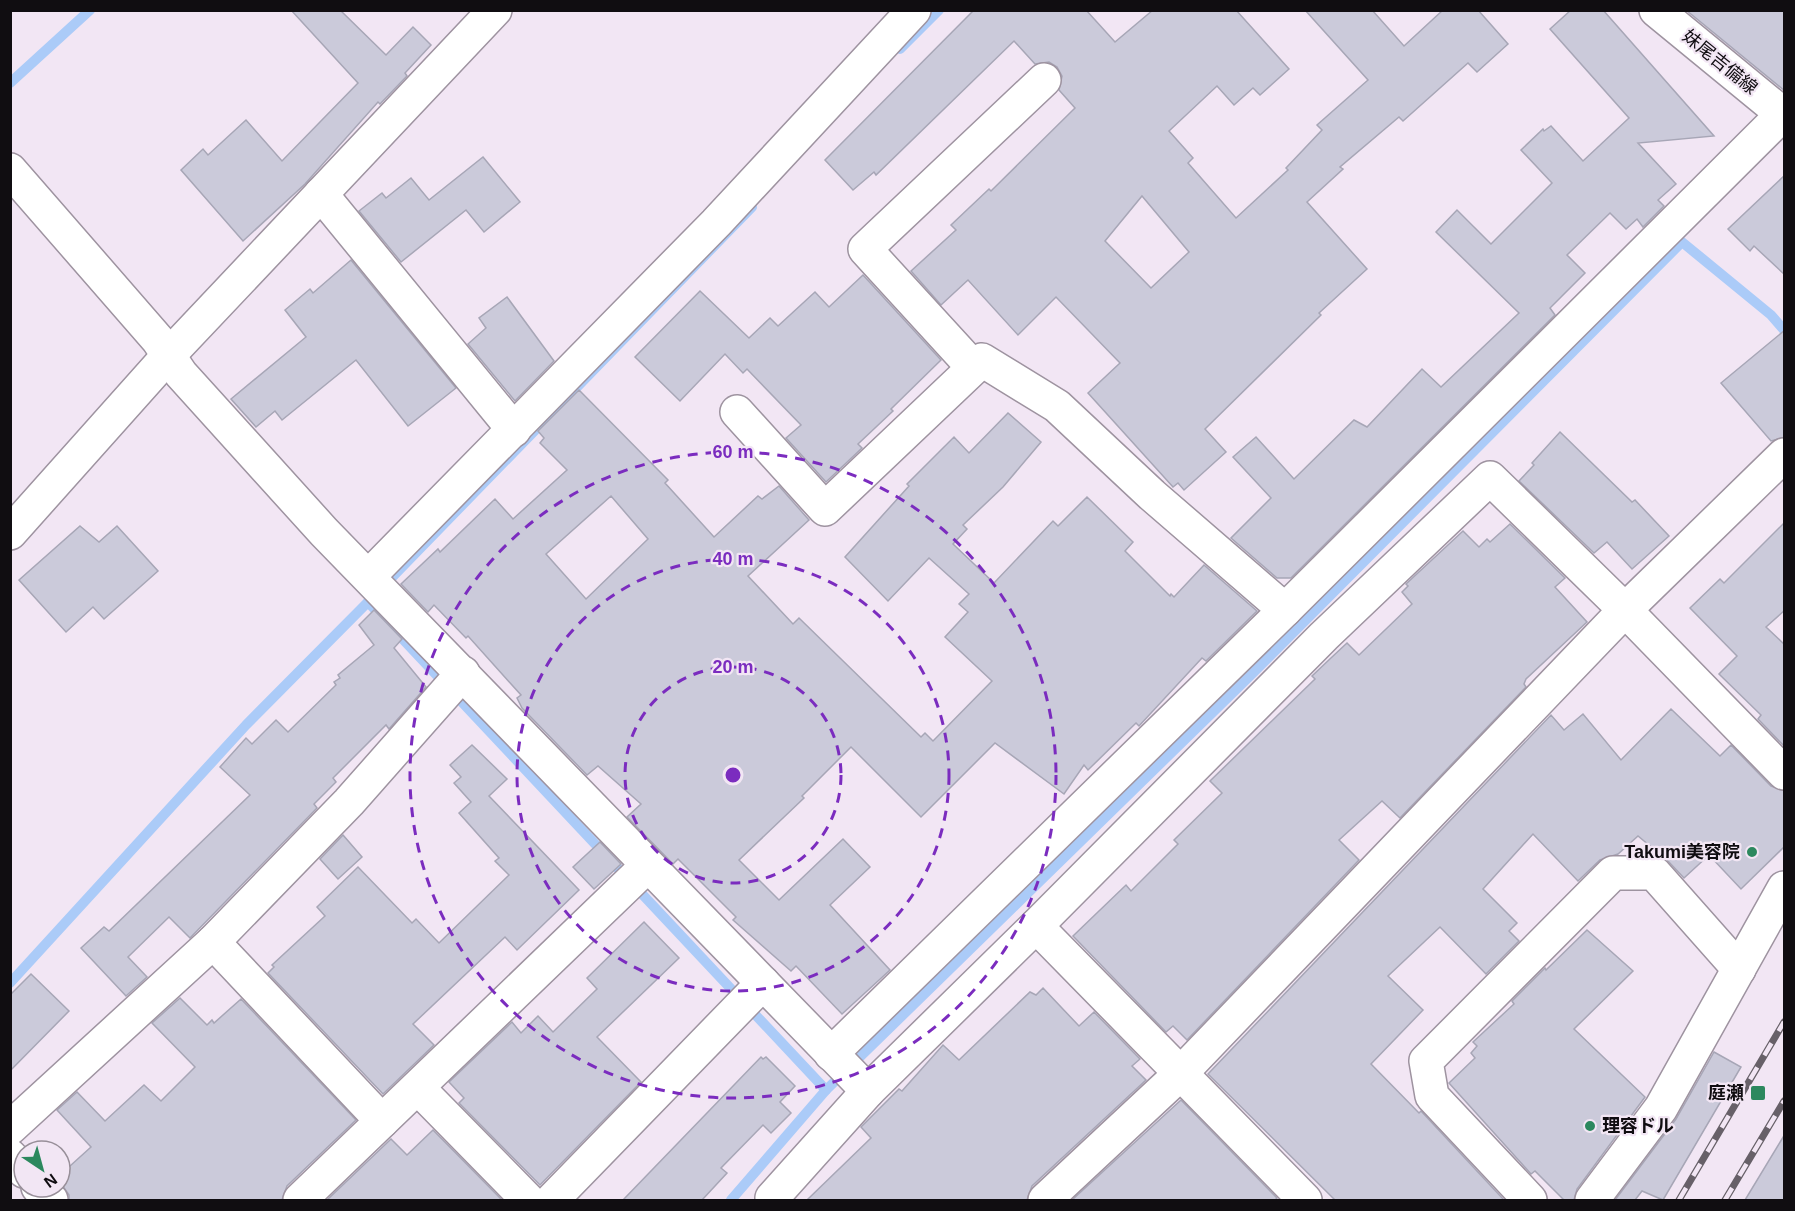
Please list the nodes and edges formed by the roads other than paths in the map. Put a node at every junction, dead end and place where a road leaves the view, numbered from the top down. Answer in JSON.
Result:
{"nodes":[{"id":1,"x":495,"y":10,"type":"edge"},
{"id":2,"x":914,"y":10,"type":"edge"},
{"id":3,"x":1656,"y":10,"type":"edge"},
{"id":4,"x":1044,"y":80,"type":"dead end"},
{"id":5,"x":1784,"y":114,"type":"edge"},
{"id":6,"x":10,"y":170,"type":"edge"},
{"id":7,"x":321,"y":194,"type":"junction"},
{"id":8,"x":168,"y":356,"type":"junction"},
{"id":9,"x":973,"y":367,"type":"junction"},
{"id":10,"x":737,"y":412,"type":"dead end"},
{"id":11,"x":514,"y":430,"type":"junction"},
{"id":12,"x":1785,"y":455,"type":"edge"},
{"id":13,"x":10,"y":533,"type":"edge"},
{"id":14,"x":377,"y":585,"type":"junction"},
{"id":15,"x":1625,"y":610,"type":"junction"},
{"id":16,"x":1305,"y":614,"type":"junction"},
{"id":17,"x":452,"y":685,"type":"junction"},
{"id":18,"x":1785,"y":773,"type":"edge"},
{"id":19,"x":636,"y":878,"type":"junction"},
{"id":20,"x":1785,"y":888,"type":"edge"},
{"id":21,"x":1036,"y":926,"type":"junction"},
{"id":22,"x":213,"y":942,"type":"junction"},
{"id":23,"x":1739,"y":969,"type":"junction"},
{"id":24,"x":752,"y":995,"type":"junction"},
{"id":25,"x":847,"y":1069,"type":"junction"},
{"id":26,"x":1179,"y":1075,"type":"junction"},
{"id":27,"x":419,"y":1089,"type":"junction"},
{"id":28,"x":382,"y":1121,"type":"junction"},
{"id":29,"x":10,"y":1128,"type":"edge"},
{"id":30,"x":300,"y":1200,"type":"edge"},
{"id":31,"x":528,"y":1200,"type":"edge"},
{"id":32,"x":552,"y":1200,"type":"edge"},
{"id":33,"x":772,"y":1200,"type":"edge"},
{"id":34,"x":1045,"y":1200,"type":"edge"},
{"id":35,"x":1305,"y":1200,"type":"edge"},
{"id":36,"x":1530,"y":1200,"type":"edge"},
{"id":37,"x":1592,"y":1200,"type":"edge"}],
"edges":[{"from":1,"to":7,"type":"street"},
{"from":2,"to":11,"type":"street"},
{"from":3,"to":5,"type":"street","name":"妹尾吉備線"},
{"from":4,"to":9,"type":"street"},
{"from":5,"to":16,"type":"street"},
{"from":6,"to":8,"type":"street"},
{"from":7,"to":8,"type":"street"},
{"from":7,"to":11,"type":"street"},
{"from":8,"to":13,"type":"street"},
{"from":8,"to":14,"type":"street"},
{"from":9,"to":10,"type":"street"},
{"from":9,"to":16,"type":"street"},
{"from":11,"to":14,"type":"street"},
{"from":12,"to":15,"type":"street"},
{"from":14,"to":17,"type":"street"},
{"from":15,"to":16,"type":"street"},
{"from":15,"to":18,"type":"street"},
{"from":15,"to":26,"type":"street"},
{"from":16,"to":21,"type":"street"},
{"from":16,"to":25,"type":"street"},
{"from":17,"to":19,"type":"street"},
{"from":17,"to":22,"type":"street"},
{"from":19,"to":24,"type":"street"},
{"from":19,"to":27,"type":"street"},
{"from":20,"to":23,"type":"street"},
{"from":21,"to":25,"type":"street"},
{"from":21,"to":26,"type":"street"},
{"from":22,"to":28,"type":"street"},
{"from":22,"to":29,"type":"street"},
{"from":23,"to":36,"type":"street"},
{"from":23,"to":37,"type":"street"},
{"from":24,"to":25,"type":"street"},
{"from":24,"to":32,"type":"street"},
{"from":25,"to":33,"type":"street"},
{"from":26,"to":34,"type":"street"},
{"from":26,"to":35,"type":"street"},
{"from":27,"to":28,"type":"street"},
{"from":27,"to":31,"type":"street"},
{"from":28,"to":30,"type":"street"}]}
